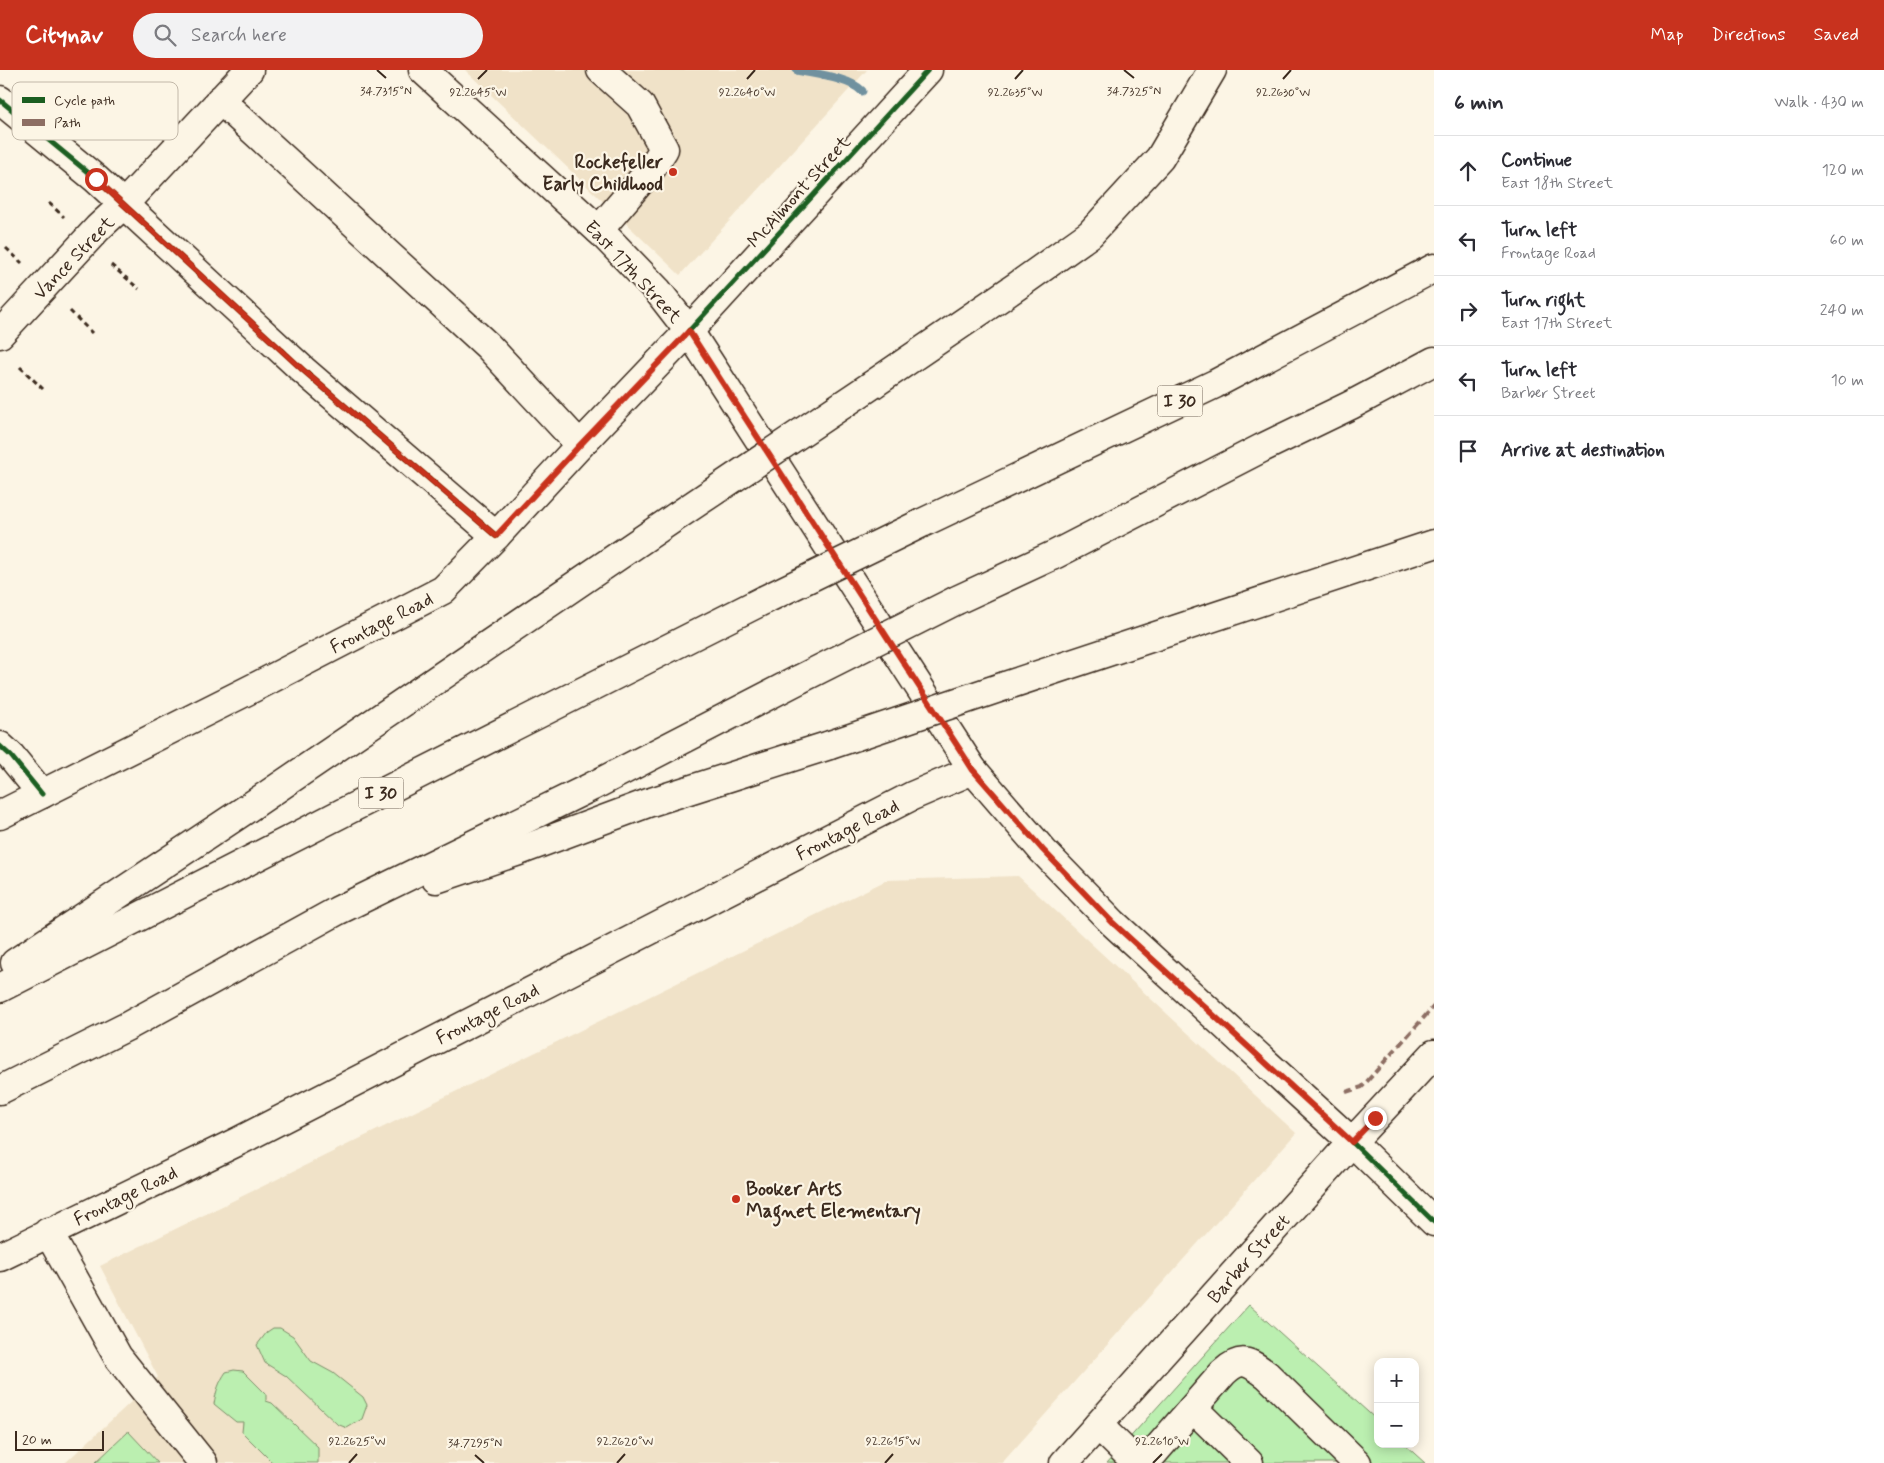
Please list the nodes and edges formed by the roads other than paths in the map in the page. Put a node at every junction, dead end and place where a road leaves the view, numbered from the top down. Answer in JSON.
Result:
{"nodes":[{"id":1,"x":249,"y":70,"type":"edge"},
{"id":2,"x":423,"y":70,"type":"edge"},
{"id":3,"x":601,"y":70,"type":"edge"},
{"id":4,"x":928,"y":70,"type":"edge"},
{"id":5,"x":1212,"y":70,"type":"edge"},
{"id":6,"x":0,"y":100,"type":"edge"},
{"id":7,"x":220,"y":100,"type":"junction"},
{"id":8,"x":12,"y":110,"type":"edge"},
{"id":9,"x":48,"y":140,"type":"edge"},
{"id":10,"x":124,"y":204,"type":"junction"},
{"id":11,"x":599,"y":230,"type":"junction"},
{"id":12,"x":1434,"y":268,"type":"edge"},
{"id":13,"x":689,"y":331,"type":"junction"},
{"id":14,"x":0,"y":334,"type":"edge"},
{"id":15,"x":1434,"y":361,"type":"edge"},
{"id":16,"x":580,"y":445,"type":"junction"},
{"id":17,"x":496,"y":536,"type":"junction"},
{"id":18,"x":1434,"y":544,"type":"edge"},
{"id":19,"x":0,"y":746,"type":"edge"},
{"id":20,"x":973,"y":770,"type":"junction"},
{"id":21,"x":42,"y":794,"type":"junction"},
{"id":22,"x":0,"y":815,"type":"edge"},
{"id":23,"x":337,"y":911,"type":"junction"},
{"id":24,"x":0,"y":973,"type":"edge"},
{"id":25,"x":0,"y":988,"type":"edge"},
{"id":26,"x":1434,"y":1054,"type":"edge"},
{"id":27,"x":0,"y":1090,"type":"edge"},
{"id":28,"x":1352,"y":1142,"type":"junction"},
{"id":29,"x":1434,"y":1222,"type":"edge"},
{"id":30,"x":48,"y":1232,"type":"junction"},
{"id":31,"x":0,"y":1257,"type":"edge"},
{"id":32,"x":1191,"y":1410,"type":"junction"},
{"id":33,"x":1098,"y":1425,"type":"junction"},
{"id":34,"x":203,"y":1463,"type":"edge"},
{"id":35,"x":1064,"y":1463,"type":"edge"},
{"id":36,"x":1137,"y":1463,"type":"edge"},
{"id":37,"x":1145,"y":1463,"type":"edge"},
{"id":38,"x":1249,"y":1463,"type":"edge"},
{"id":39,"x":1357,"y":1463,"type":"edge"}],
"edges":[{"from":1,"to":7,"type":"main road","name":"Vance Street"},
{"from":2,"to":11,"type":"main road","name":"East 17th Street"},
{"from":3,"to":11,"type":"main road"},
{"from":4,"to":13,"type":"main road","name":"McAlmont Street"},
{"from":5,"to":24,"type":"main road","bridge":true},
{"from":6,"to":8,"type":"main road"},
{"from":7,"to":10,"type":"main road","name":"Vance Street"},
{"from":7,"to":16,"type":"main road"},
{"from":9,"to":10,"type":"main road"},
{"from":10,"to":14,"type":"main road","name":"Vance Street"},
{"from":10,"to":17,"type":"main road"},
{"from":11,"to":13,"type":"main road","name":"East 17th Street"},
{"from":12,"to":25,"type":"main road","number":"I 30","bridge":true},
{"from":13,"to":16,"type":"main road","name":"Frontage Road"},
{"from":13,"to":20,"type":"main road","name":"East 17th Street"},
{"from":15,"to":23,"type":"main road","bridge":true},
{"from":16,"to":17,"type":"main road","name":"Frontage Road"},
{"from":17,"to":21,"type":"main road","name":"Frontage Road"},
{"from":18,"to":23,"type":"main road","bridge":true},
{"from":19,"to":21,"type":"main road"},
{"from":20,"to":28,"type":"main road","name":"East 17th Street"},
{"from":20,"to":30,"type":"main road","name":"Frontage Road"},
{"from":21,"to":22,"type":"main road","name":"Frontage Road"},
{"from":23,"to":27,"type":"main road"},
{"from":26,"to":28,"type":"main road","name":"Barber Street"},
{"from":28,"to":29,"type":"main road","name":"East 17th Street"},
{"from":28,"to":33,"type":"main road","name":"Barber Street"},
{"from":30,"to":31,"type":"main road","name":"Frontage Road"},
{"from":30,"to":34,"type":"main road"},
{"from":32,"to":37,"type":"main road"},
{"from":32,"to":38,"type":"main road"},
{"from":32,"to":39,"type":"main road"},
{"from":33,"to":35,"type":"main road","name":"Barber Street"},
{"from":33,"to":36,"type":"main road"}]}
